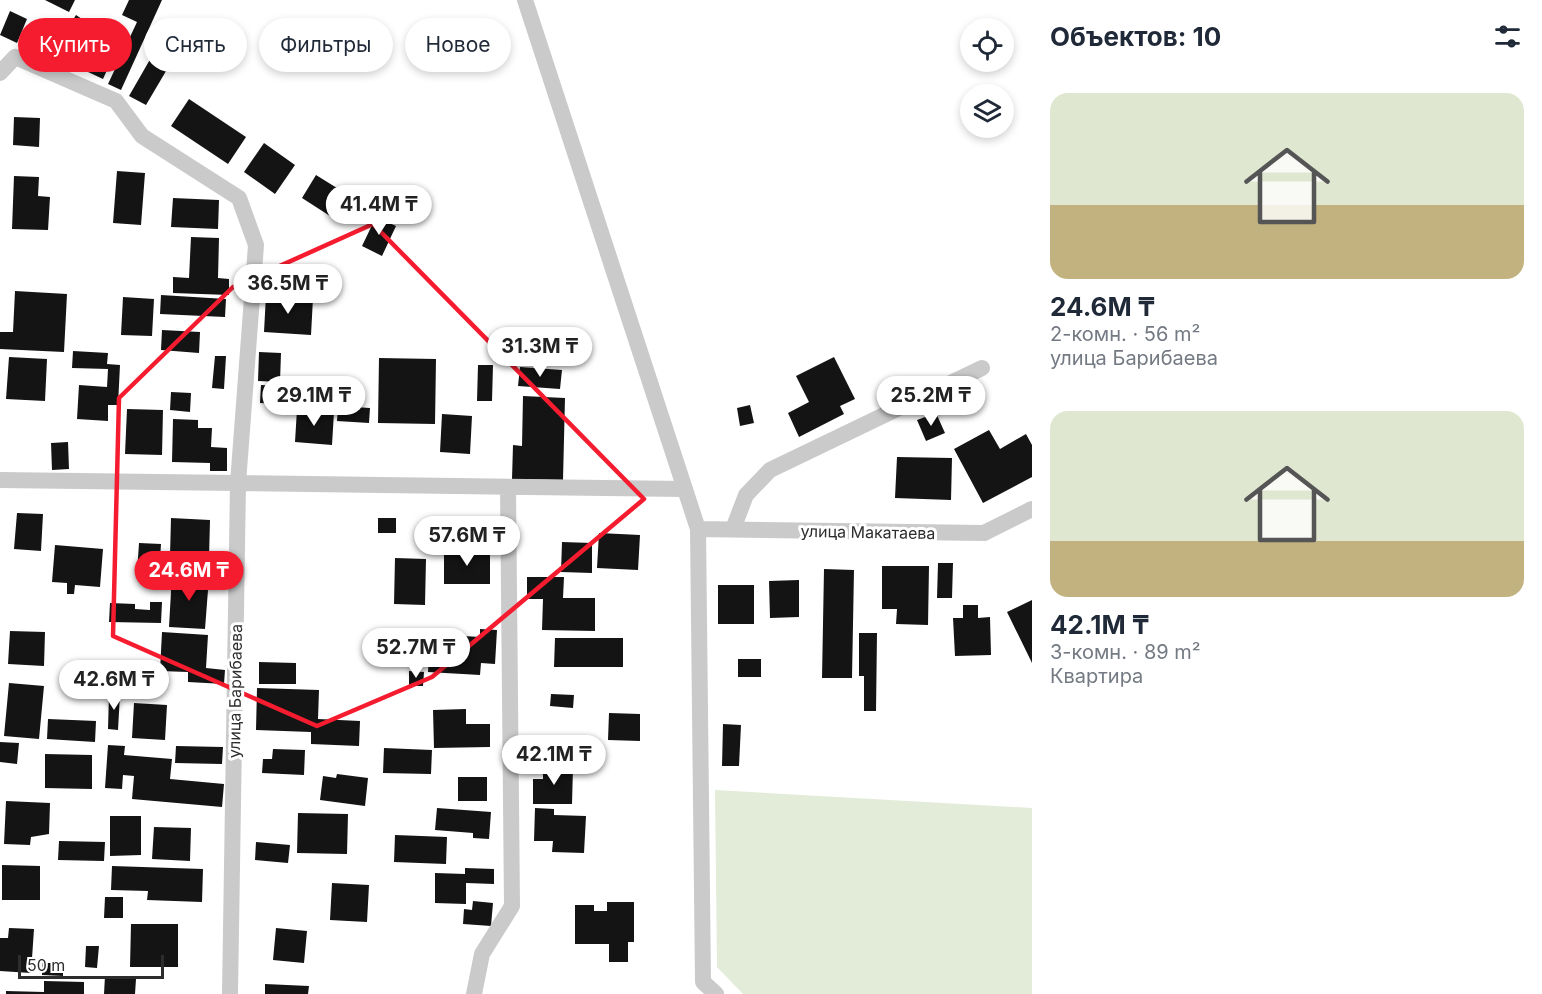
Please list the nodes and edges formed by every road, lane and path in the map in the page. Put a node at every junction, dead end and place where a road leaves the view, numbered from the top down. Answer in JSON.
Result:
{"nodes":[{"id":1,"x":525,"y":0,"type":"edge"},
{"id":2,"x":0,"y":73,"type":"edge"},
{"id":3,"x":982,"y":368,"type":"dead end"},
{"id":4,"x":0,"y":480,"type":"edge"},
{"id":5,"x":238,"y":483,"type":"junction"},
{"id":6,"x":508,"y":487,"type":"junction"},
{"id":7,"x":683,"y":489,"type":"junction"},
{"id":8,"x":1032,"y":509,"type":"edge"},
{"id":9,"x":698,"y":529,"type":"junction"},
{"id":10,"x":733,"y":529,"type":"junction"},
{"id":11,"x":230,"y":994,"type":"edge"},
{"id":12,"x":474,"y":994,"type":"edge"},
{"id":13,"x":716,"y":994,"type":"edge"}],
"edges":[{"from":1,"to":7,"type":"street"},
{"from":2,"to":5,"type":"street","name":"улица Барибаева"},
{"from":3,"to":10,"type":"street"},
{"from":4,"to":5,"type":"street"},
{"from":5,"to":6,"type":"street"},
{"from":5,"to":11,"type":"street","name":"улица Барибаева"},
{"from":6,"to":7,"type":"street"},
{"from":6,"to":12,"type":"street"},
{"from":7,"to":9,"type":"street"},
{"from":8,"to":10,"type":"street","name":"улица Макатаева"},
{"from":9,"to":10,"type":"street","name":"улица Макатаева"},
{"from":9,"to":13,"type":"street"}]}
